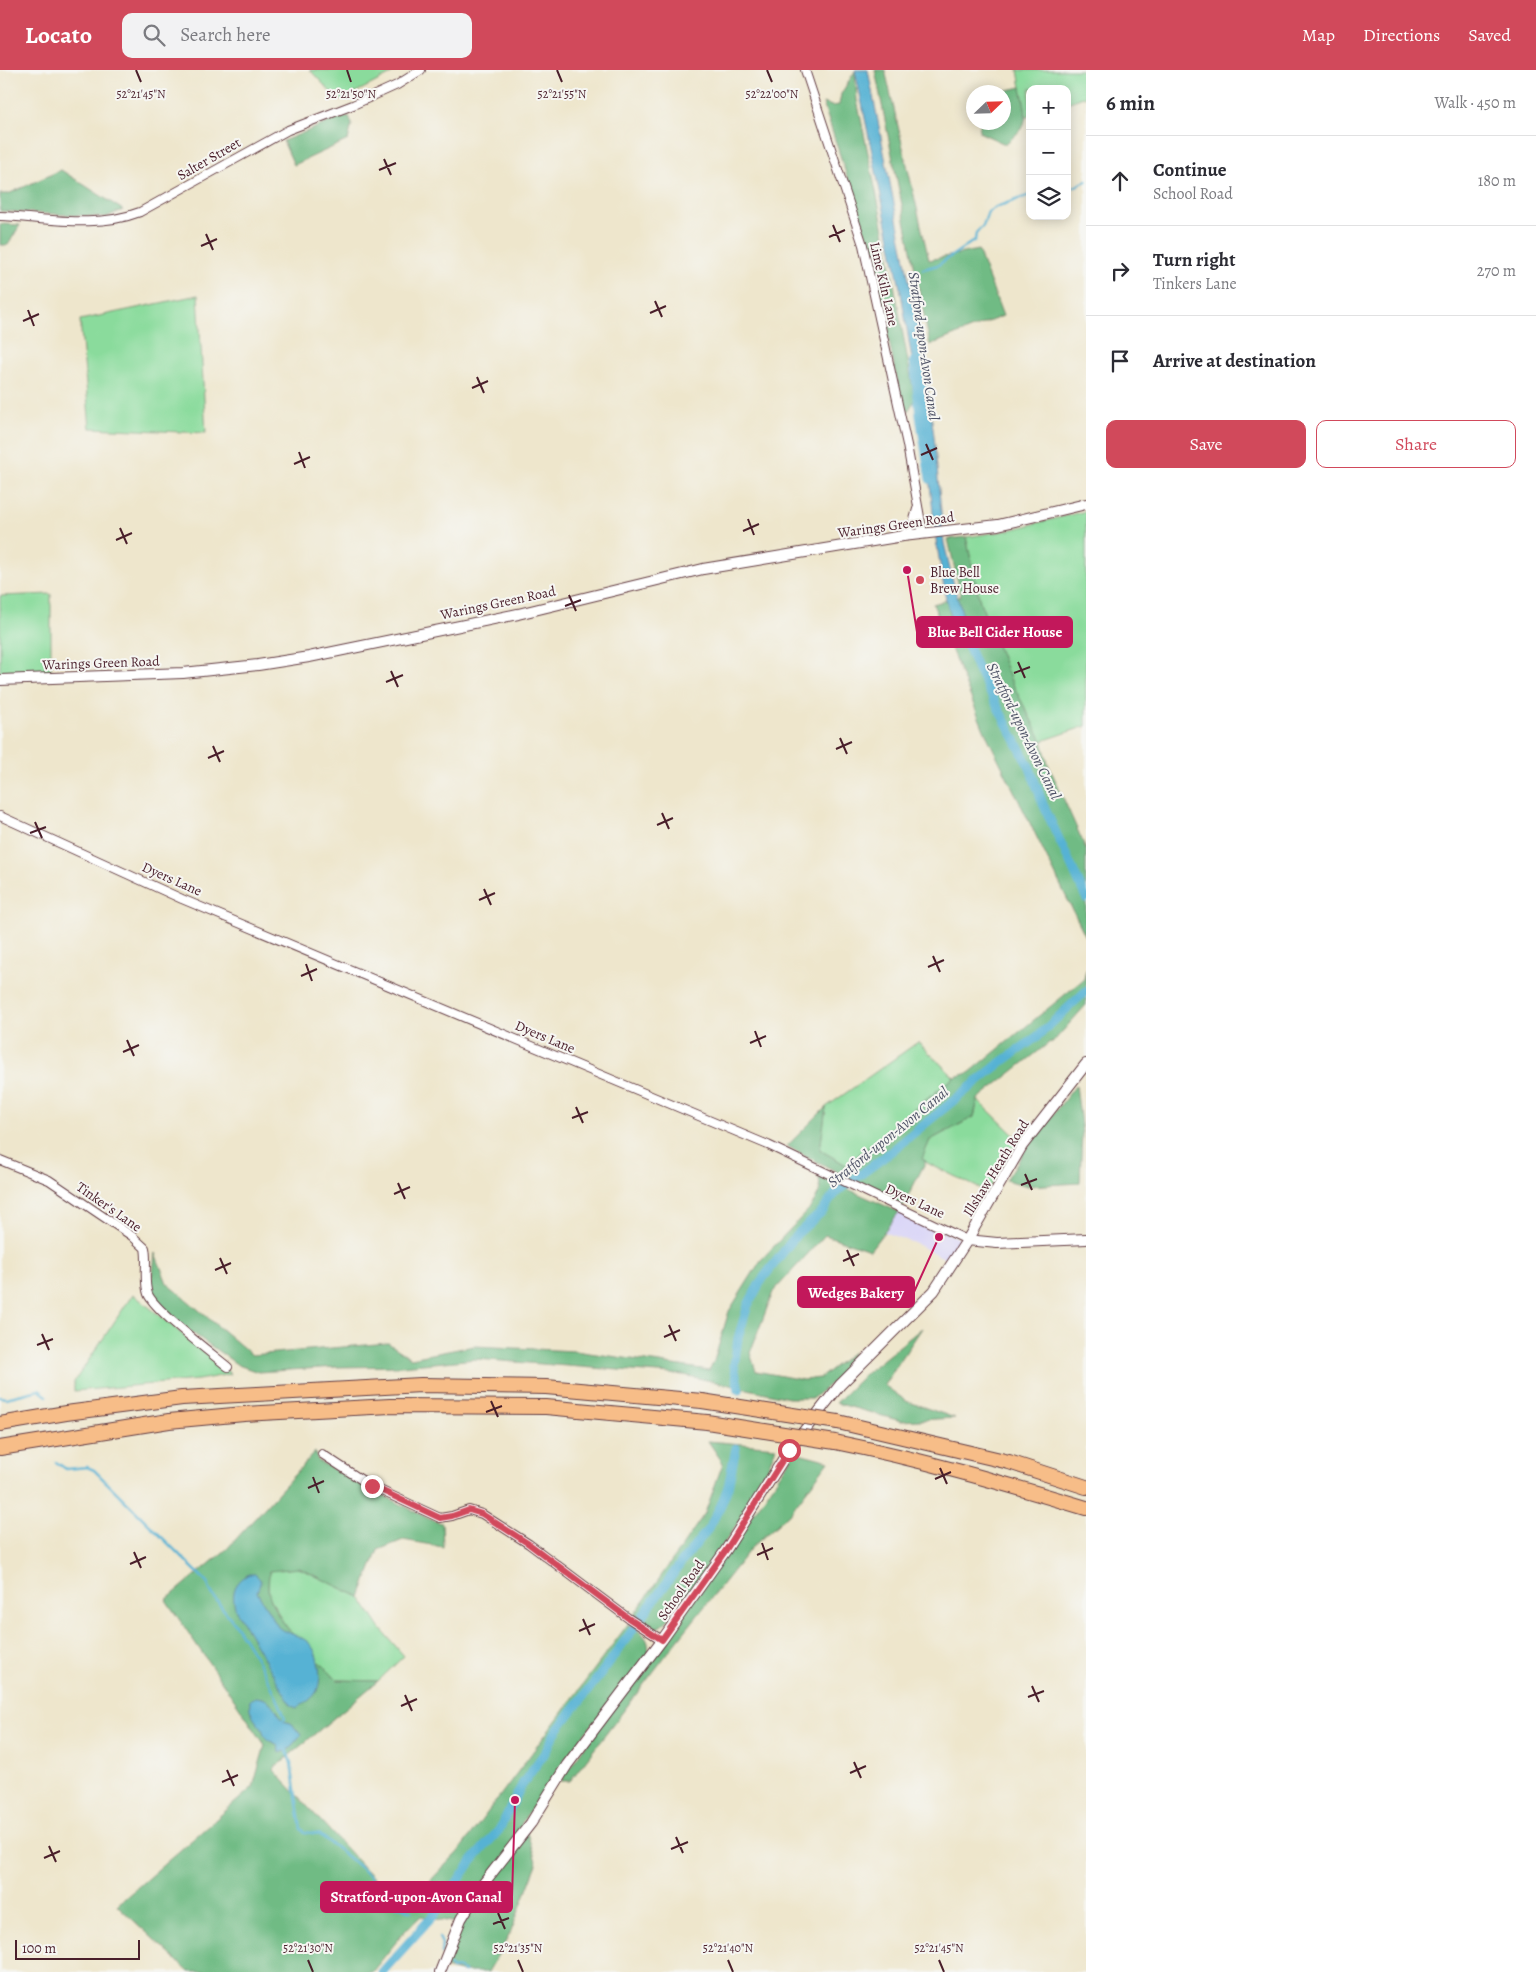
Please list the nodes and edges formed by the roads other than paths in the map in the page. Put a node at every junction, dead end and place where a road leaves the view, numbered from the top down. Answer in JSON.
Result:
{"nodes":[{"id":1,"x":421,"y":70,"type":"edge"},
{"id":2,"x":805,"y":70,"type":"edge"},
{"id":3,"x":0,"y":216,"type":"edge"},
{"id":4,"x":1086,"y":504,"type":"edge"},
{"id":5,"x":917,"y":508,"type":"junction"},
{"id":6,"x":927,"y":533,"type":"junction"},
{"id":7,"x":903,"y":536,"type":"junction"},
{"id":8,"x":0,"y":680,"type":"edge"},
{"id":9,"x":0,"y":816,"type":"edge"},
{"id":10,"x":1086,"y":1064,"type":"edge"},
{"id":11,"x":0,"y":1160,"type":"edge"},
{"id":12,"x":1086,"y":1239,"type":"edge"},
{"id":13,"x":967,"y":1240,"type":"junction"},
{"id":14,"x":228,"y":1367,"type":"dead end"},
{"id":15,"x":0,"y":1424,"type":"edge"},
{"id":16,"x":0,"y":1448,"type":"edge"},
{"id":17,"x":322,"y":1454,"type":"dead end"},
{"id":18,"x":1086,"y":1487,"type":"edge"},
{"id":19,"x":1086,"y":1508,"type":"edge"},
{"id":20,"x":662,"y":1640,"type":"junction"},
{"id":21,"x":440,"y":1972,"type":"edge"}],
"edges":[{"from":1,"to":3,"type":"street","name":"Salter Street"},
{"from":2,"to":5,"type":"street","name":"Lime Kiln Lane"},
{"from":4,"to":6,"type":"street","name":"Warings Green Road"},
{"from":5,"to":6,"type":"street","name":"Lime Kiln Lane"},
{"from":5,"to":7,"type":"street"},
{"from":6,"to":7,"type":"street","name":"Warings Green Road"},
{"from":7,"to":8,"type":"street","name":"Warings Green Road"},
{"from":9,"to":13,"type":"street","name":"Dyers Lane"},
{"from":10,"to":13,"type":"street","name":"Illshaw Heath Road"},
{"from":11,"to":14,"type":"street","name":"Tinker's Lane"},
{"from":12,"to":13,"type":"street","name":"Dyers Lane"},
{"from":13,"to":20,"type":"street","name":"School Road"},
{"from":15,"to":18,"type":"highway","bridge":true},
{"from":16,"to":19,"type":"highway","bridge":true},
{"from":17,"to":20,"type":"street"},
{"from":20,"to":21,"type":"street","name":"School Road"}]}
